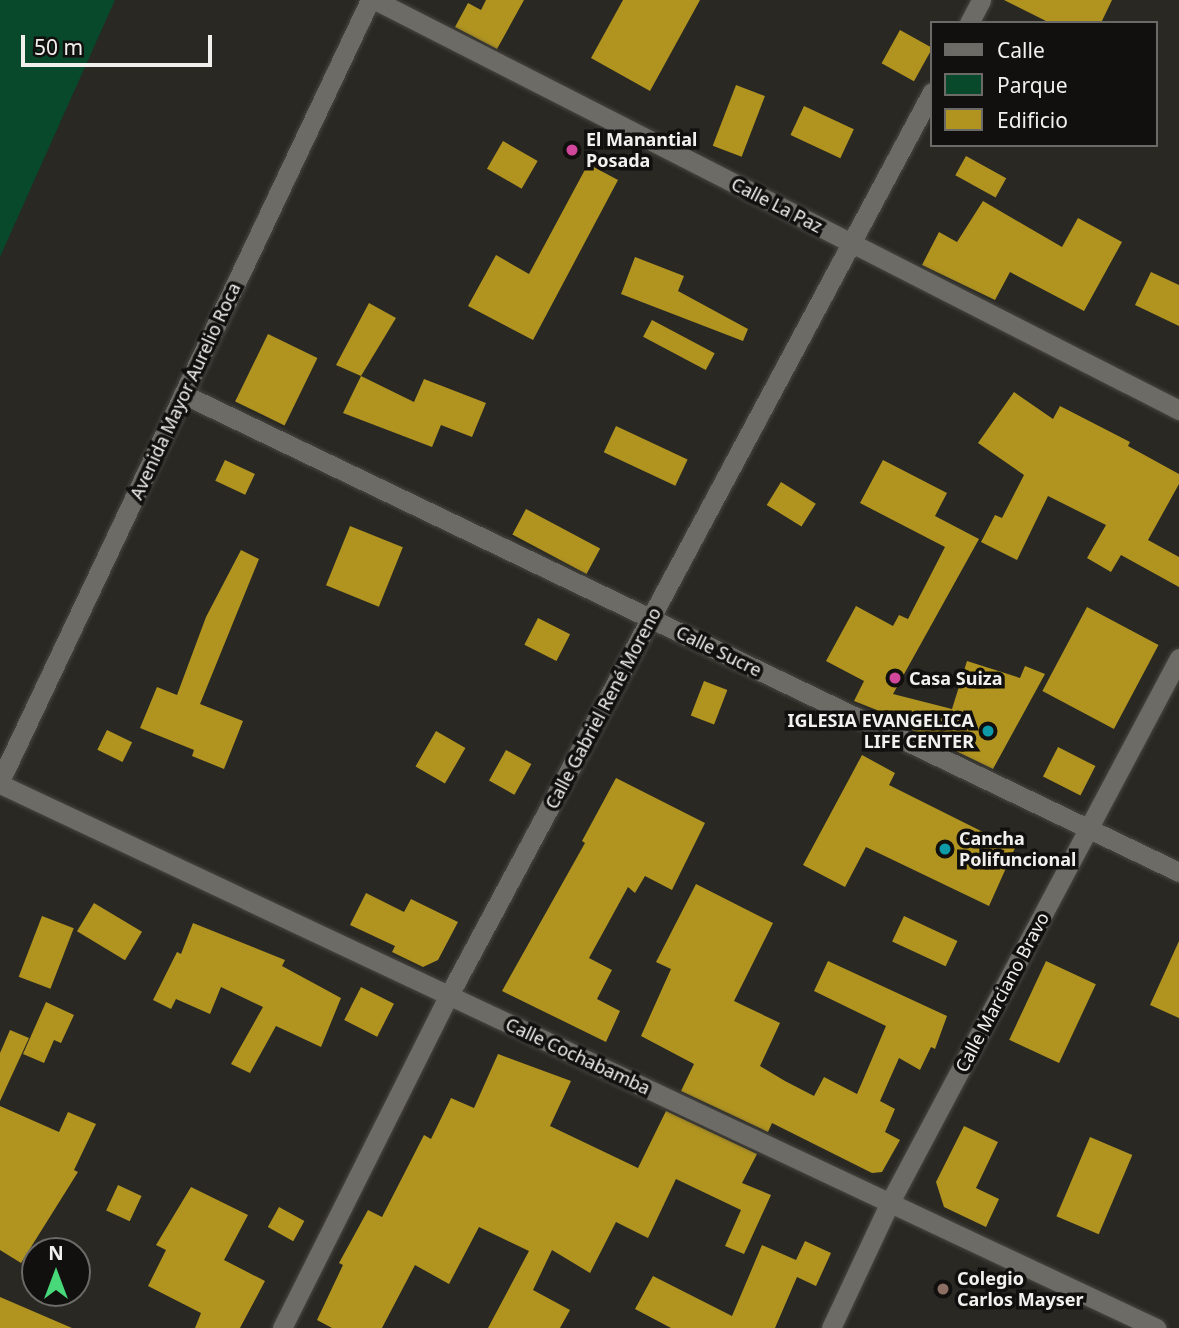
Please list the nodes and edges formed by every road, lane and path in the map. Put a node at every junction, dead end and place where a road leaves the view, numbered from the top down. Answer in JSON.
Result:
{"nodes":[{"id":1,"x":370,"y":0,"type":"edge"},
{"id":2,"x":375,"y":0,"type":"edge"},
{"id":3,"x":981,"y":0,"type":"edge"},
{"id":4,"x":970,"y":21,"type":"edge"},
{"id":5,"x":930,"y":96,"type":"edge"},
{"id":6,"x":851,"y":243,"type":"junction"},
{"id":7,"x":183,"y":394,"type":"junction"},
{"id":8,"x":1179,"y":410,"type":"edge"},
{"id":9,"x":650,"y":618,"type":"junction"},
{"id":10,"x":1179,"y":658,"type":"edge"},
{"id":11,"x":0,"y":782,"type":"edge"},
{"id":12,"x":1088,"y":829,"type":"junction"},
{"id":13,"x":1179,"y":872,"type":"edge"},
{"id":14,"x":449,"y":995,"type":"junction"},
{"id":15,"x":890,"y":1202,"type":"junction"},
{"id":16,"x":282,"y":1328,"type":"edge"},
{"id":17,"x":831,"y":1328,"type":"edge"},
{"id":18,"x":1156,"y":1328,"type":"edge"}],
"edges":[{"from":1,"to":7,"type":"street","name":"Avenida Mayor Aurelio Roca"},
{"from":2,"to":6,"type":"street","name":"Calle La Paz"},
{"from":3,"to":4,"type":"street"},
{"from":5,"to":6,"type":"street","name":"Calle Gabriel René Moreno"},
{"from":6,"to":8,"type":"street","name":"Calle La Paz"},
{"from":6,"to":9,"type":"street","name":"Calle Gabriel René Moreno"},
{"from":7,"to":9,"type":"street","name":"Calle Sucre"},
{"from":7,"to":11,"type":"street","name":"Avenida Mayor Aurelio Roca"},
{"from":9,"to":12,"type":"street","name":"Calle Sucre"},
{"from":9,"to":14,"type":"street","name":"Calle Gabriel René Moreno"},
{"from":10,"to":12,"type":"street","name":"Calle Marciano Bravo"},
{"from":11,"to":14,"type":"street","name":"Calle Cochabamba"},
{"from":12,"to":13,"type":"street","name":"Calle Sucre"},
{"from":12,"to":15,"type":"street","name":"Calle Marciano Bravo"},
{"from":14,"to":15,"type":"street","name":"Calle Cochabamba"},
{"from":14,"to":16,"type":"street","name":"Calle Gabriel René Moreno"},
{"from":15,"to":17,"type":"street","name":"Calle Marciano Bravo"},
{"from":15,"to":18,"type":"street","name":"Calle Cochabamba"}]}
